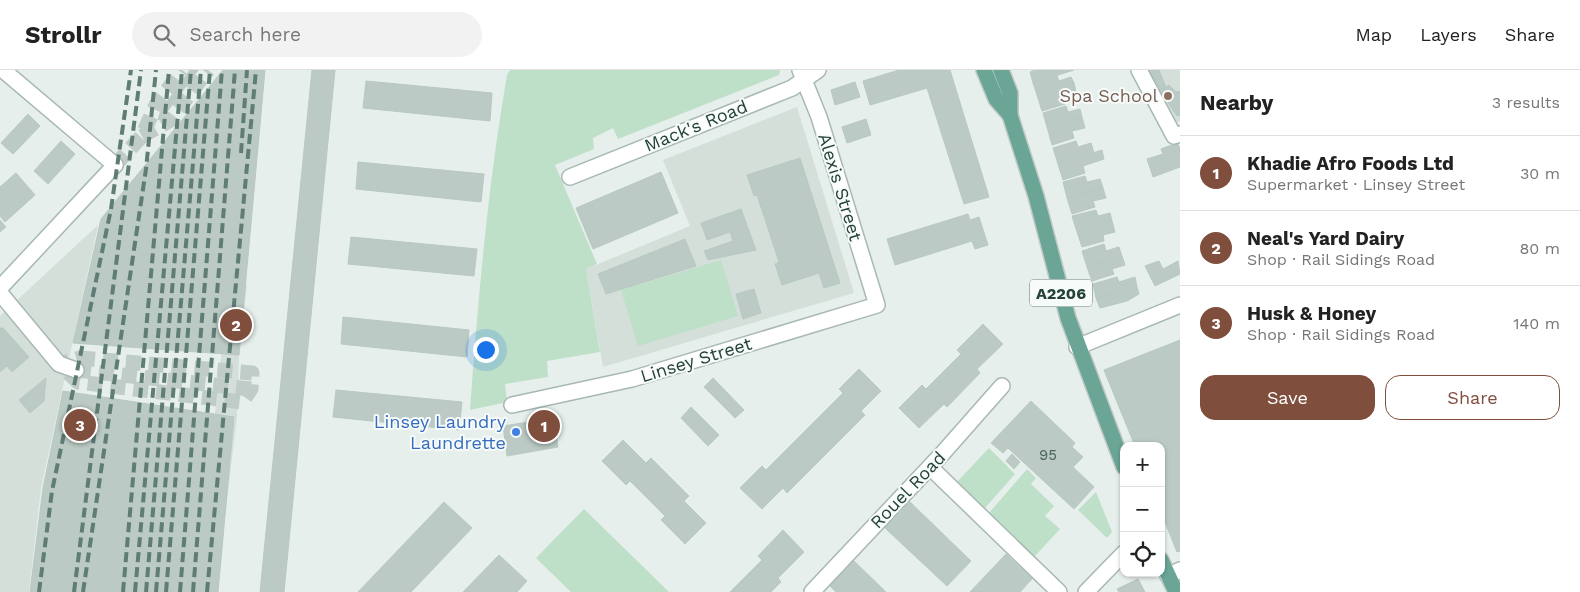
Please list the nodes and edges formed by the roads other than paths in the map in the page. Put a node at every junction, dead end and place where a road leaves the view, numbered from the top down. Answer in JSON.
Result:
{"nodes":[{"id":1,"x":3,"y":70,"type":"edge"},
{"id":2,"x":818,"y":70,"type":"edge"},
{"id":3,"x":984,"y":70,"type":"edge"},
{"id":4,"x":1001,"y":70,"type":"edge"},
{"id":5,"x":1139,"y":70,"type":"edge"},
{"id":6,"x":802,"y":75,"type":"edge"},
{"id":7,"x":1010,"y":115,"type":"junction"},
{"id":8,"x":1180,"y":134,"type":"edge"},
{"id":9,"x":570,"y":177,"type":"dead end"},
{"id":10,"x":0,"y":288,"type":"edge"},
{"id":11,"x":0,"y":293,"type":"edge"},
{"id":12,"x":877,"y":305,"type":"joint"},
{"id":13,"x":1180,"y":305,"type":"edge"},
{"id":14,"x":1077,"y":347,"type":"junction"},
{"id":15,"x":76,"y":370,"type":"tunnel mouth"},
{"id":16,"x":1002,"y":386,"type":"dead end"},
{"id":17,"x":512,"y":405,"type":"dead end"},
{"id":18,"x":1120,"y":457,"type":"edge"},
{"id":19,"x":930,"y":467,"type":"junction"},
{"id":20,"x":1120,"y":557,"type":"edge"},
{"id":21,"x":1165,"y":564,"type":"edge"},
{"id":22,"x":1174,"y":573,"type":"edge"},
{"id":23,"x":812,"y":592,"type":"edge"},
{"id":24,"x":1059,"y":592,"type":"edge"},
{"id":25,"x":1086,"y":592,"type":"edge"},
{"id":26,"x":1176,"y":592,"type":"edge"}],
"edges":[{"from":1,"to":10,"type":"street"},
{"from":2,"to":6,"type":"street","name":"Mack's Road"},
{"from":3,"to":7,"type":"main road","number":"A2206"},
{"from":4,"to":7,"type":"main road","number":"A2206"},
{"from":5,"to":8,"type":"street"},
{"from":6,"to":9,"type":"street","name":"Mack's Road"},
{"from":6,"to":12,"type":"street","name":"Alexis Street"},
{"from":7,"to":14,"type":"main road","number":"A2206"},
{"from":11,"to":15,"type":"street"},
{"from":12,"to":17,"type":"street","name":"Linsey Street"},
{"from":13,"to":14,"type":"street"},
{"from":14,"to":18,"type":"main road","number":"A2206"},
{"from":16,"to":19,"type":"street","name":"Rouel Road"},
{"from":19,"to":23,"type":"street","name":"Rouel Road"},
{"from":19,"to":24,"type":"street"},
{"from":20,"to":25,"type":"street"},
{"from":21,"to":22,"type":"main road"},
{"from":22,"to":26,"type":"main road"}]}
